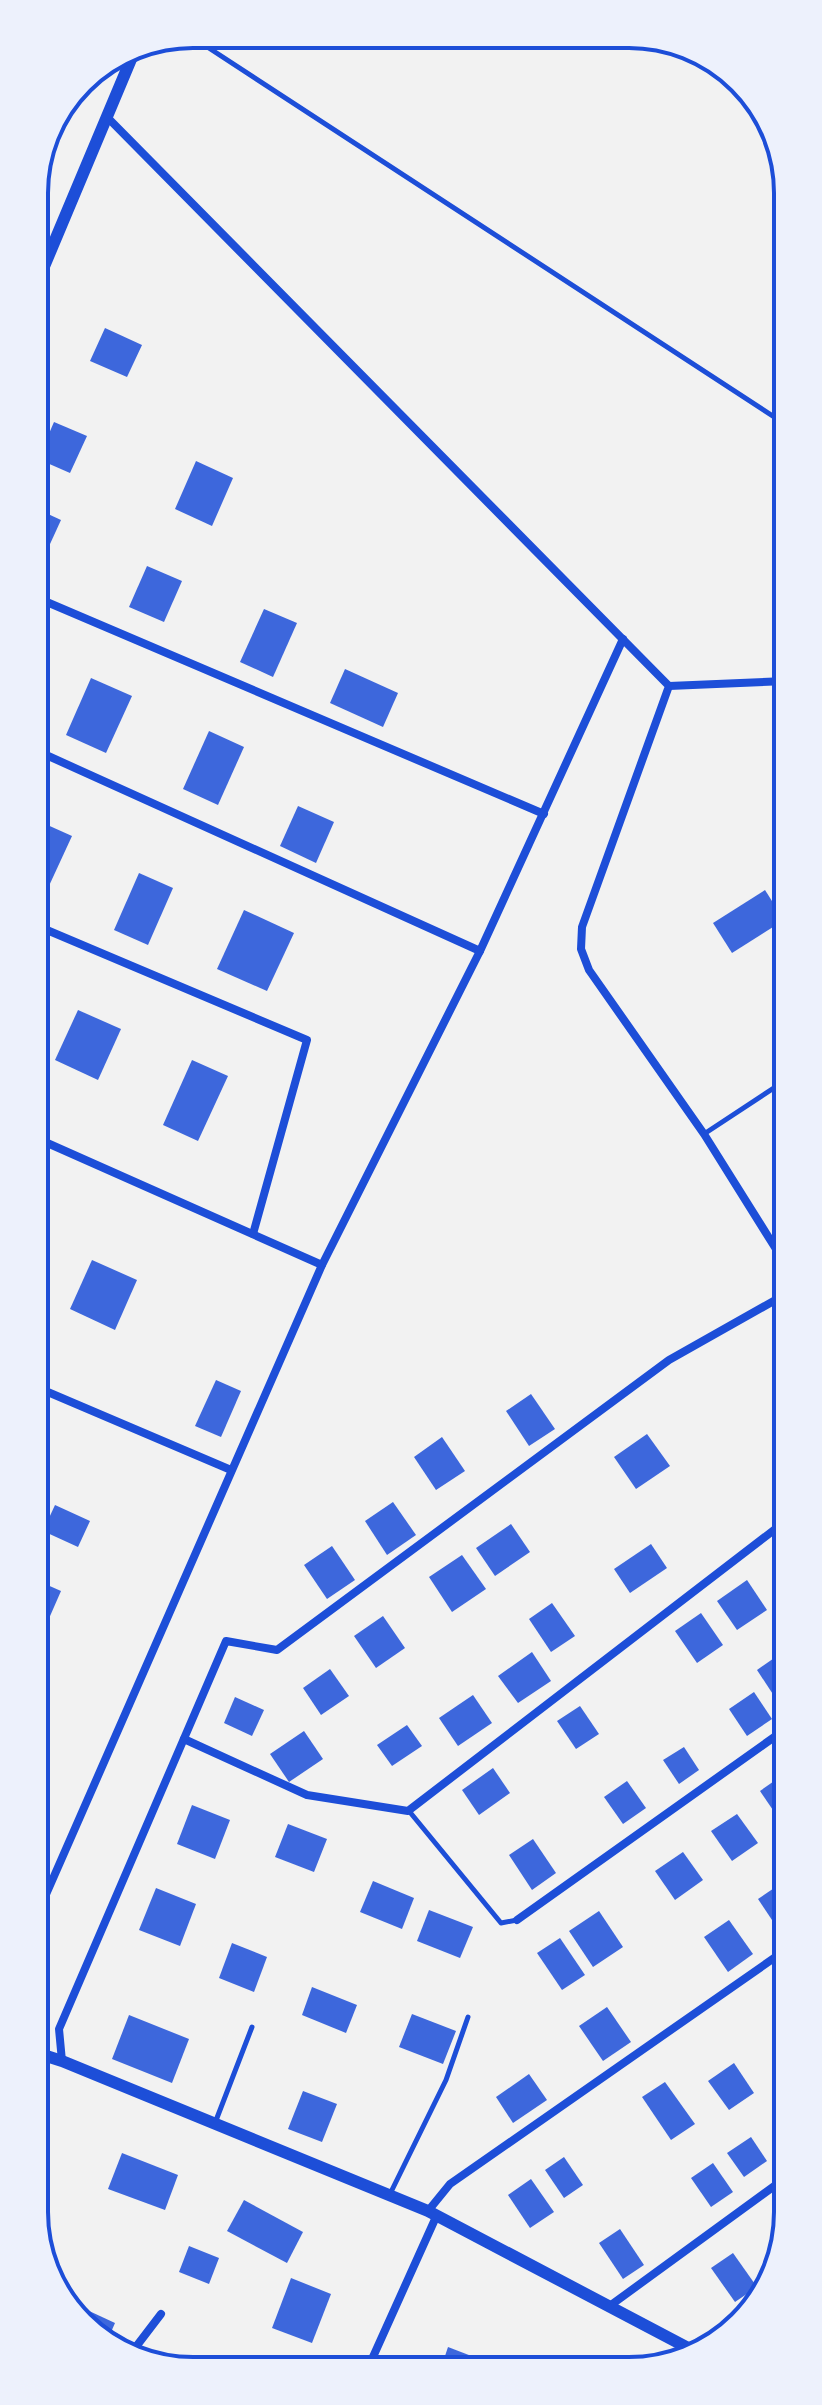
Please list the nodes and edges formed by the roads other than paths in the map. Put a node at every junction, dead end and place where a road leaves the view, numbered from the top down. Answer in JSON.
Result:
{"nodes":[{"id":1,"x":209,"y":48,"type":"edge"},
{"id":2,"x":130,"y":63,"type":"edge"},
{"id":3,"x":107,"y":117,"type":"junction"},
{"id":4,"x":48,"y":257,"type":"edge"},
{"id":5,"x":774,"y":417,"type":"edge"},
{"id":6,"x":48,"y":603,"type":"edge"},
{"id":7,"x":623,"y":639,"type":"junction"},
{"id":8,"x":774,"y":682,"type":"edge"},
{"id":9,"x":669,"y":686,"type":"junction"},
{"id":10,"x":48,"y":756,"type":"edge"},
{"id":11,"x":544,"y":814,"type":"junction"},
{"id":12,"x":48,"y":930,"type":"edge"},
{"id":13,"x":480,"y":951,"type":"junction"},
{"id":14,"x":774,"y":1088,"type":"edge"},
{"id":15,"x":704,"y":1134,"type":"junction"},
{"id":16,"x":48,"y":1143,"type":"edge"},
{"id":17,"x":253,"y":1234,"type":"junction"},
{"id":18,"x":774,"y":1246,"type":"edge"},
{"id":19,"x":322,"y":1265,"type":"junction"},
{"id":20,"x":774,"y":1301,"type":"edge"},
{"id":21,"x":48,"y":1392,"type":"edge"},
{"id":22,"x":231,"y":1470,"type":"junction"},
{"id":23,"x":774,"y":1530,"type":"edge"},
{"id":24,"x":774,"y":1737,"type":"edge"},
{"id":25,"x":184,"y":1739,"type":"junction"},
{"id":26,"x":408,"y":1811,"type":"junction"},
{"id":27,"x":48,"y":1890,"type":"edge"},
{"id":28,"x":517,"y":1920,"type":"joint"},
{"id":29,"x":774,"y":1958,"type":"edge"},
{"id":30,"x":468,"y":2017,"type":"dead end"},
{"id":31,"x":252,"y":2027,"type":"dead end"},
{"id":32,"x":48,"y":2057,"type":"edge"},
{"id":33,"x":62,"y":2061,"type":"junction"},
{"id":34,"x":215,"y":2124,"type":"junction"},
{"id":35,"x":774,"y":2186,"type":"edge"},
{"id":36,"x":390,"y":2195,"type":"junction"},
{"id":37,"x":432,"y":2214,"type":"junction"},
{"id":38,"x":611,"y":2305,"type":"junction"},
{"id":39,"x":161,"y":2314,"type":"dead end"},
{"id":40,"x":137,"y":2345,"type":"edge"},
{"id":41,"x":684,"y":2346,"type":"edge"},
{"id":42,"x":373,"y":2357,"type":"edge"}],
"edges":[{"from":1,"to":5,"type":"lane"},
{"from":2,"to":3,"type":"street"},
{"from":3,"to":4,"type":"street"},
{"from":3,"to":7,"type":"street"},
{"from":6,"to":11,"type":"street"},
{"from":7,"to":9,"type":"street"},
{"from":7,"to":11,"type":"street"},
{"from":8,"to":9,"type":"street"},
{"from":9,"to":15,"type":"street"},
{"from":10,"to":13,"type":"street"},
{"from":11,"to":13,"type":"street"},
{"from":12,"to":17,"type":"street"},
{"from":13,"to":19,"type":"street"},
{"from":14,"to":15,"type":"lane"},
{"from":15,"to":18,"type":"street"},
{"from":16,"to":17,"type":"street"},
{"from":17,"to":19,"type":"street"},
{"from":19,"to":22,"type":"street"},
{"from":20,"to":25,"type":"street"},
{"from":21,"to":22,"type":"street"},
{"from":22,"to":27,"type":"street"},
{"from":23,"to":26,"type":"street"},
{"from":24,"to":28,"type":"street"},
{"from":25,"to":26,"type":"street"},
{"from":25,"to":33,"type":"street"},
{"from":26,"to":28,"type":"lane"},
{"from":29,"to":37,"type":"street"},
{"from":30,"to":36,"type":"lane"},
{"from":31,"to":34,"type":"lane"},
{"from":32,"to":33,"type":"street"},
{"from":33,"to":34,"type":"street"},
{"from":34,"to":36,"type":"street"},
{"from":35,"to":38,"type":"street"},
{"from":36,"to":37,"type":"street"},
{"from":37,"to":38,"type":"street"},
{"from":37,"to":42,"type":"street"},
{"from":38,"to":41,"type":"street"},
{"from":39,"to":40,"type":"street"}]}
